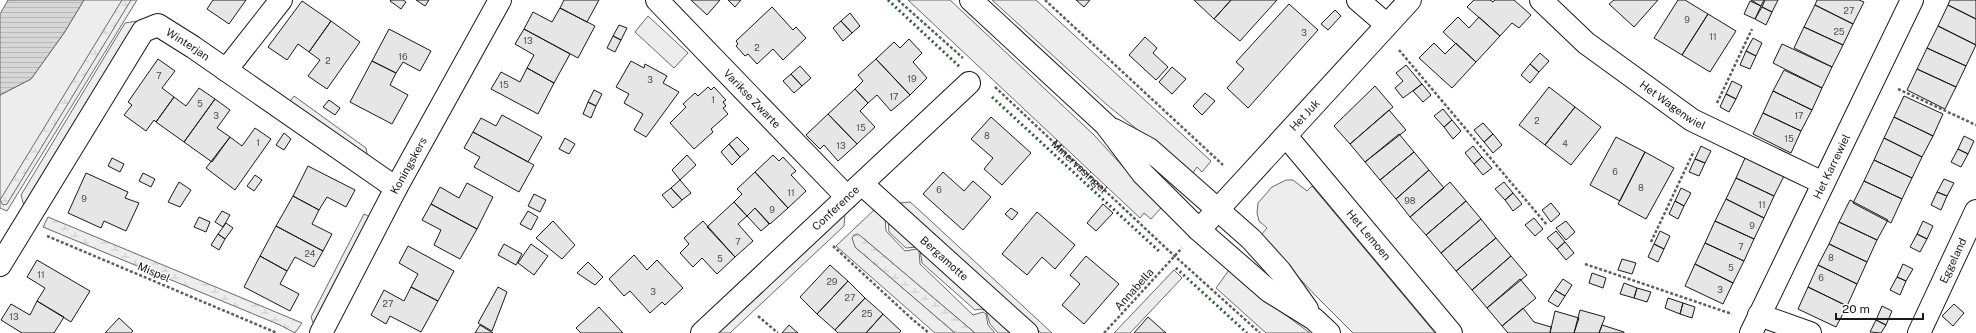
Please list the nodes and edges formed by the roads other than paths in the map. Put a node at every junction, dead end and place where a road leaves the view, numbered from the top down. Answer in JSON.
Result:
{"nodes":[{"id":1,"x":281,"y":0,"type":"edge"},
{"id":2,"x":500,"y":0,"type":"edge"},
{"id":3,"x":657,"y":0,"type":"edge"},
{"id":4,"x":971,"y":0,"type":"edge"},
{"id":5,"x":1358,"y":0,"type":"edge"},
{"id":6,"x":1410,"y":0,"type":"edge"},
{"id":7,"x":1540,"y":0,"type":"edge"},
{"id":8,"x":1912,"y":0,"type":"edge"},
{"id":9,"x":1385,"y":27,"type":"junction"},
{"id":10,"x":226,"y":70,"type":"junction"},
{"id":11,"x":980,"y":83,"type":"road end"},
{"id":12,"x":1106,"y":126,"type":"junction"},
{"id":13,"x":1286,"y":136,"type":"junction"},
{"id":14,"x":1823,"y":183,"type":"junction"},
{"id":15,"x":396,"y":188,"type":"junction"},
{"id":16,"x":855,"y":191,"type":"junction"},
{"id":17,"x":1217,"y":210,"type":"junction"},
{"id":18,"x":1976,"y":210,"type":"edge"},
{"id":19,"x":1198,"y":230,"type":"junction"},
{"id":20,"x":0,"y":265,"type":"edge"},
{"id":21,"x":1755,"y":323,"type":"edge"},
{"id":22,"x":1322,"y":327,"type":"edge"},
{"id":23,"x":322,"y":333,"type":"edge"},
{"id":24,"x":702,"y":333,"type":"edge"},
{"id":25,"x":1027,"y":333,"type":"edge"},
{"id":26,"x":1451,"y":333,"type":"edge"},
{"id":27,"x":1810,"y":333,"type":"edge"},
{"id":28,"x":1919,"y":333,"type":"edge"}],
"edges":[{"from":1,"to":10,"type":"street"},
{"from":2,"to":15,"type":"street","name":"Koningskers"},
{"from":3,"to":16,"type":"street","name":"Varikse Zwarte"},
{"from":4,"to":12,"type":"street"},
{"from":5,"to":9,"type":"street"},
{"from":6,"to":9,"type":"street","name":"Het Juk"},
{"from":7,"to":14,"type":"street","name":"Het Wagenwiel"},
{"from":8,"to":14,"type":"street","name":"Het Karrewiel"},
{"from":9,"to":13,"type":"street","name":"Het Juk"},
{"from":10,"to":15,"type":"street","name":"Winterjan"},
{"from":10,"to":20,"type":"street","name":"Winterjan"},
{"from":11,"to":16,"type":"street","name":"Conference"},
{"from":12,"to":17,"type":"street"},
{"from":12,"to":19,"type":"street"},
{"from":13,"to":17,"type":"street","name":"Het Juk"},
{"from":13,"to":26,"type":"street","name":"Het Lemoen"},
{"from":14,"to":21,"type":"street","name":"Het Karrewiel"},
{"from":15,"to":23,"type":"street","name":"Koningskers"},
{"from":16,"to":24,"type":"street","name":"Conference"},
{"from":16,"to":25,"type":"street","name":"Bergamotte"},
{"from":17,"to":19,"type":"street","name":"Het Juk"},
{"from":17,"to":22,"type":"street"},
{"from":18,"to":28,"type":"street","name":"Eggeland"},
{"from":19,"to":22,"type":"street"},
{"from":21,"to":27,"type":"street"}]}
